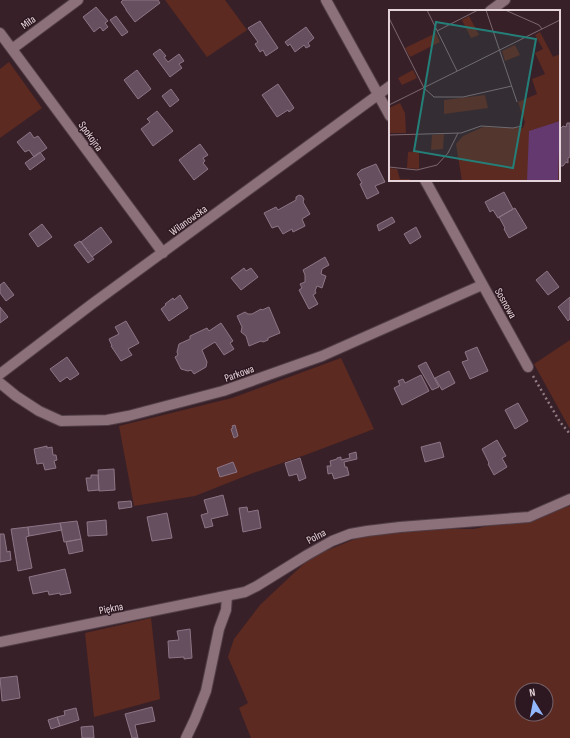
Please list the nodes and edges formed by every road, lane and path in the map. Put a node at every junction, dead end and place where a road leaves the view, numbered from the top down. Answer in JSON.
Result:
{"nodes":[{"id":1,"x":78,"y":0,"type":"edge"},
{"id":2,"x":326,"y":0,"type":"edge"},
{"id":3,"x":505,"y":0,"type":"edge"},
{"id":4,"x":491,"y":10,"type":"edge"},
{"id":5,"x":0,"y":33,"type":"edge"},
{"id":6,"x":12,"y":49,"type":"junction"},
{"id":7,"x":389,"y":87,"type":"edge"},
{"id":8,"x":378,"y":95,"type":"junction"},
{"id":9,"x":389,"y":114,"type":"edge"},
{"id":10,"x":426,"y":181,"type":"edge"},
{"id":11,"x":163,"y":253,"type":"junction"},
{"id":12,"x":482,"y":285,"type":"junction"},
{"id":13,"x":528,"y":366,"type":"joint"},
{"id":14,"x":0,"y":374,"type":"edge"},
{"id":15,"x":0,"y":383,"type":"edge"},
{"id":16,"x":570,"y":434,"type":"edge"},
{"id":17,"x":570,"y":499,"type":"edge"},
{"id":18,"x":227,"y":596,"type":"junction"},
{"id":19,"x":0,"y":642,"type":"edge"},
{"id":20,"x":186,"y":738,"type":"edge"}],
"edges":[{"from":1,"to":6,"type":"street","name":"Miła"},
{"from":2,"to":8,"type":"street"},
{"from":3,"to":4,"type":"street"},
{"from":5,"to":6,"type":"street","name":"Spokojna"},
{"from":6,"to":11,"type":"street","name":"Spokojna"},
{"from":7,"to":8,"type":"street","name":"Wilanowska"},
{"from":8,"to":9,"type":"street"},
{"from":8,"to":11,"type":"street","name":"Wilanowska"},
{"from":10,"to":12,"type":"street","name":"Sosnowa"},
{"from":11,"to":14,"type":"street","name":"Wilanowska"},
{"from":12,"to":13,"type":"street","name":"Sosnowa"},
{"from":12,"to":15,"type":"street","name":"Parkowa"},
{"from":13,"to":16,"type":"path"},
{"from":17,"to":18,"type":"street","name":"Polna"},
{"from":18,"to":19,"type":"street","name":"Piękna"},
{"from":18,"to":20,"type":"street"}]}
